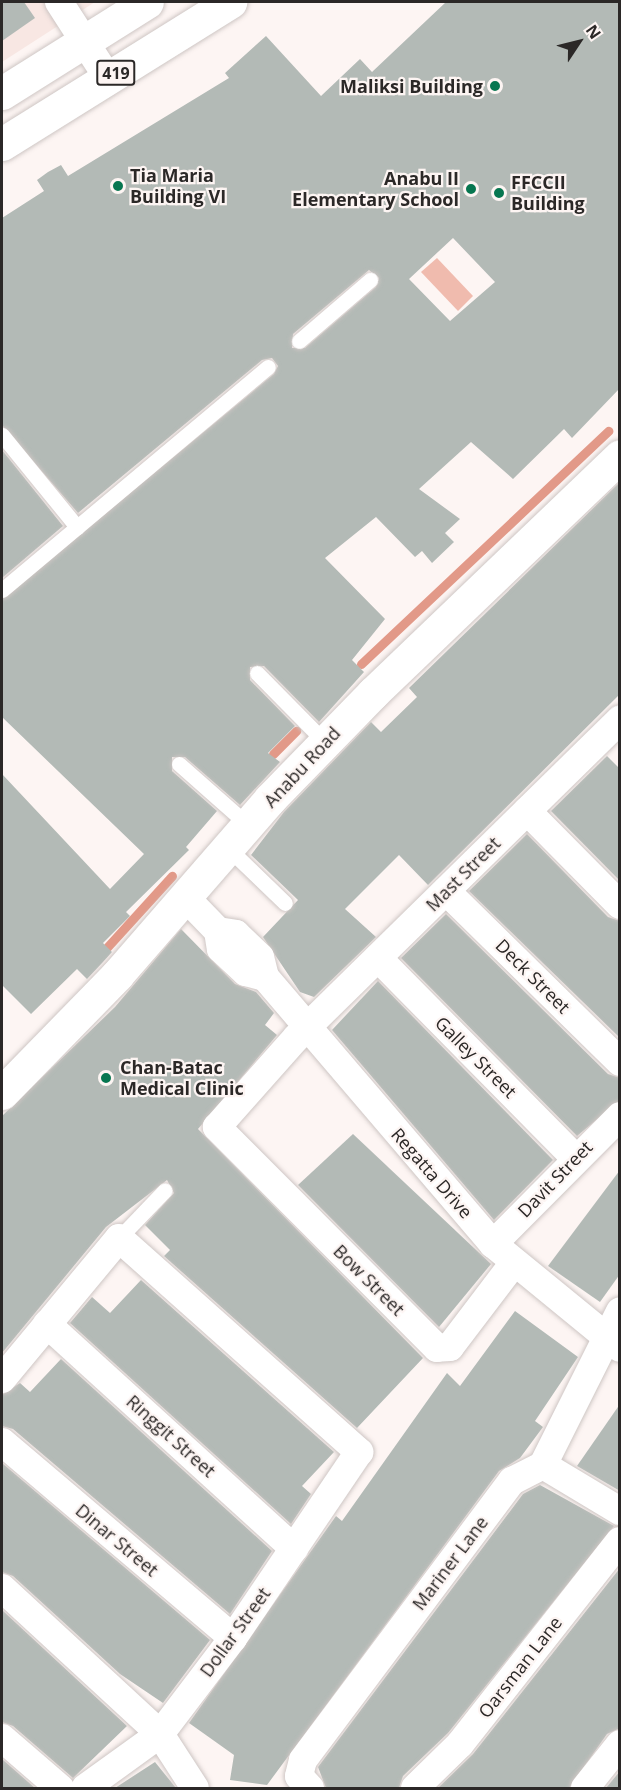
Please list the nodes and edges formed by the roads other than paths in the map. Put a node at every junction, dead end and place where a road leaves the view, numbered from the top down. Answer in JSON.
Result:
{"nodes":[{"id":1,"x":58,"y":2,"type":"edge"},
{"id":2,"x":147,"y":2,"type":"edge"},
{"id":3,"x":230,"y":2,"type":"edge"},
{"id":4,"x":84,"y":41,"type":"junction"},
{"id":5,"x":108,"y":78,"type":"junction"},
{"id":6,"x":2,"y":93,"type":"edge"},
{"id":7,"x":2,"y":144,"type":"edge"},
{"id":8,"x":370,"y":280,"type":"dead end"},
{"id":9,"x":299,"y":341,"type":"dead end"},
{"id":10,"x":268,"y":367,"type":"dead end"},
{"id":11,"x":2,"y":435,"type":"edge"},
{"id":12,"x":620,"y":456,"type":"edge"},
{"id":13,"x":77,"y":527,"type":"junction"},
{"id":14,"x":2,"y":590,"type":"edge"},
{"id":15,"x":257,"y":673,"type":"dead end"},
{"id":16,"x":614,"y":737,"type":"edge"},
{"id":17,"x":325,"y":742,"type":"junction"},
{"id":18,"x":179,"y":764,"type":"dead end"},
{"id":19,"x":527,"y":811,"type":"junction"},
{"id":20,"x":238,"y":837,"type":"junction"},
{"id":21,"x":446,"y":891,"type":"junction"},
{"id":22,"x":185,"y":897,"type":"junction"},
{"id":23,"x":285,"y":903,"type":"dead end"},
{"id":24,"x":620,"y":905,"type":"edge"},
{"id":25,"x":378,"y":958,"type":"junction"},
{"id":26,"x":307,"y":1028,"type":"junction"},
{"id":27,"x":620,"y":1062,"type":"edge"},
{"id":28,"x":2,"y":1093,"type":"edge"},
{"id":29,"x":620,"y":1116,"type":"edge"},
{"id":30,"x":217,"y":1127,"type":"joint"},
{"id":31,"x":574,"y":1157,"type":"junction"},
{"id":32,"x":165,"y":1190,"type":"dead end"},
{"id":33,"x":119,"y":1238,"type":"junction"},
{"id":34,"x":492,"y":1244,"type":"junction"},
{"id":35,"x":513,"y":1264,"type":"junction"},
{"id":36,"x":620,"y":1311,"type":"edge"},
{"id":37,"x":47,"y":1324,"type":"junction"},
{"id":38,"x":612,"y":1343,"type":"edge"},
{"id":39,"x":2,"y":1379,"type":"edge"},
{"id":40,"x":2,"y":1443,"type":"edge"},
{"id":41,"x":543,"y":1465,"type":"junction"},
{"id":42,"x":620,"y":1511,"type":"edge"},
{"id":43,"x":620,"y":1540,"type":"edge"},
{"id":44,"x":294,"y":1549,"type":"junction"},
{"id":45,"x":2,"y":1588,"type":"edge"},
{"id":46,"x":233,"y":1638,"type":"junction"},
{"id":47,"x":160,"y":1734,"type":"junction"},
{"id":48,"x":2,"y":1738,"type":"edge"},
{"id":49,"x":620,"y":1744,"type":"edge"},
{"id":50,"x":602,"y":1781,"type":"edge"},
{"id":51,"x":60,"y":1788,"type":"edge"},
{"id":52,"x":85,"y":1788,"type":"edge"},
{"id":53,"x":195,"y":1788,"type":"edge"},
{"id":54,"x":310,"y":1788,"type":"edge"},
{"id":55,"x":415,"y":1788,"type":"edge"}],
"edges":[{"from":1,"to":4,"type":"street"},
{"from":2,"to":4,"type":"main road","number":"419"},
{"from":3,"to":5,"type":"main road","number":"419"},
{"from":4,"to":5,"type":"street"},
{"from":4,"to":6,"type":"main road","number":"419"},
{"from":5,"to":7,"type":"main road","number":"419"},
{"from":8,"to":9,"type":"lane"},
{"from":10,"to":13,"type":"lane"},
{"from":11,"to":13,"type":"lane"},
{"from":12,"to":17,"type":"main road","name":"Anabu Road"},
{"from":13,"to":14,"type":"lane"},
{"from":15,"to":17,"type":"lane"},
{"from":16,"to":19,"type":"street","name":"Mast Street"},
{"from":17,"to":20,"type":"main road","name":"Anabu Road"},
{"from":18,"to":20,"type":"lane"},
{"from":19,"to":21,"type":"street","name":"Mast Street"},
{"from":19,"to":24,"type":"street"},
{"from":20,"to":22,"type":"main road","name":"Anabu Road"},
{"from":20,"to":23,"type":"lane"},
{"from":21,"to":25,"type":"street","name":"Mast Street"},
{"from":21,"to":27,"type":"street","name":"Deck Street"},
{"from":22,"to":26,"type":"street","name":"Regatta Drive"},
{"from":22,"to":28,"type":"main road","name":"Anabu Road"},
{"from":25,"to":26,"type":"street","name":"Mast Street"},
{"from":25,"to":31,"type":"street","name":"Galley Street"},
{"from":26,"to":30,"type":"street","name":"Mast Street"},
{"from":26,"to":34,"type":"street","name":"Regatta Drive"},
{"from":29,"to":31,"type":"street","name":"Davit Street"},
{"from":30,"to":35,"type":"street","name":"Bow Street"},
{"from":31,"to":34,"type":"street","name":"Davit Street"},
{"from":32,"to":33,"type":"lane"},
{"from":33,"to":37,"type":"street"},
{"from":33,"to":44,"type":"street","name":"Dollar Street"},
{"from":34,"to":35,"type":"street","name":"Regatta Drive"},
{"from":35,"to":38,"type":"street","name":"Regatta Drive"},
{"from":36,"to":38,"type":"street"},
{"from":37,"to":39,"type":"street"},
{"from":37,"to":44,"type":"street","name":"Ringgit Street"},
{"from":38,"to":41,"type":"street"},
{"from":40,"to":46,"type":"street","name":"Dinar Street"},
{"from":41,"to":42,"type":"street"},
{"from":41,"to":54,"type":"street","name":"Mariner Lane"},
{"from":43,"to":55,"type":"street","name":"Oarsman Lane"},
{"from":44,"to":46,"type":"street","name":"Dollar Street"},
{"from":45,"to":47,"type":"street"},
{"from":46,"to":47,"type":"street","name":"Dollar Street"},
{"from":47,"to":52,"type":"street","name":"Dollar Street"},
{"from":47,"to":53,"type":"street"},
{"from":48,"to":51,"type":"street"},
{"from":49,"to":50,"type":"street"}]}
